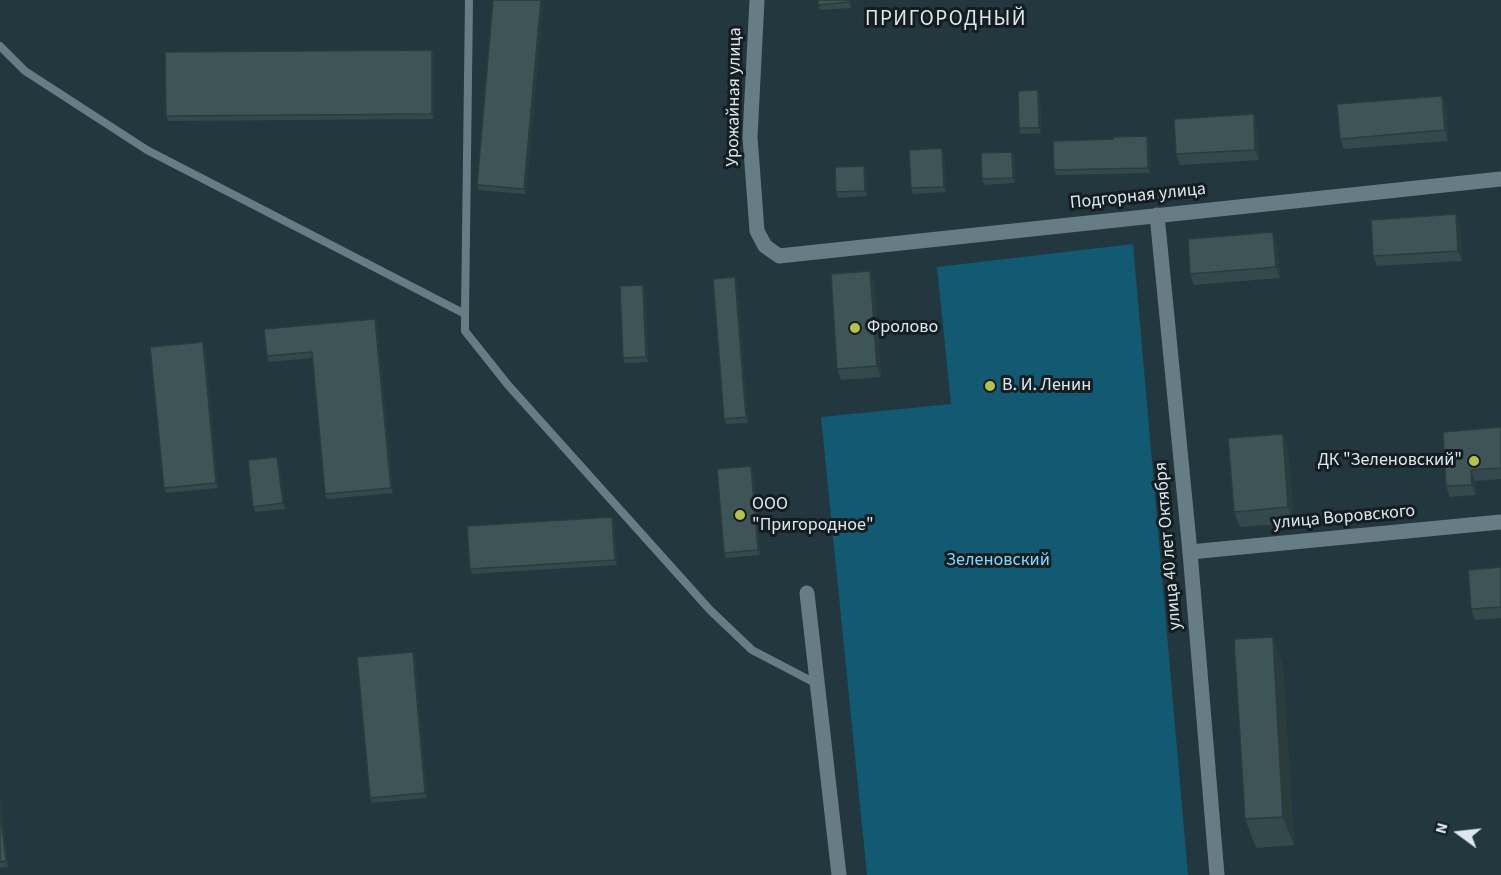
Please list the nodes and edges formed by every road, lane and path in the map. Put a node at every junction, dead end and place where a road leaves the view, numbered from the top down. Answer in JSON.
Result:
{"nodes":[{"id":1,"x":469,"y":0,"type":"edge"},
{"id":2,"x":757,"y":0,"type":"edge"},
{"id":3,"x":0,"y":46,"type":"edge"},
{"id":4,"x":1501,"y":179,"type":"edge"},
{"id":5,"x":1156,"y":215,"type":"junction"},
{"id":6,"x":779,"y":256,"type":"joint"},
{"id":7,"x":465,"y":315,"type":"junction"},
{"id":8,"x":1501,"y":522,"type":"edge"},
{"id":9,"x":1190,"y":552,"type":"junction"},
{"id":10,"x":807,"y":593,"type":"dead end"},
{"id":11,"x":817,"y":684,"type":"junction"},
{"id":12,"x":839,"y":875,"type":"edge"},
{"id":13,"x":1217,"y":875,"type":"edge"}],
"edges":[{"from":1,"to":7,"type":"lane"},
{"from":2,"to":6,"type":"street","name":"Урожайная улица"},
{"from":3,"to":7,"type":"lane"},
{"from":4,"to":5,"type":"street","name":"Подгорная улица"},
{"from":5,"to":6,"type":"street","name":"Подгорная улица"},
{"from":5,"to":9,"type":"street","name":"улица 40 лет Октября"},
{"from":7,"to":11,"type":"lane"},
{"from":8,"to":9,"type":"street","name":"улица Воровского"},
{"from":9,"to":13,"type":"street","name":"улица 40 лет Октября"},
{"from":10,"to":11,"type":"street"},
{"from":11,"to":12,"type":"street"}]}
